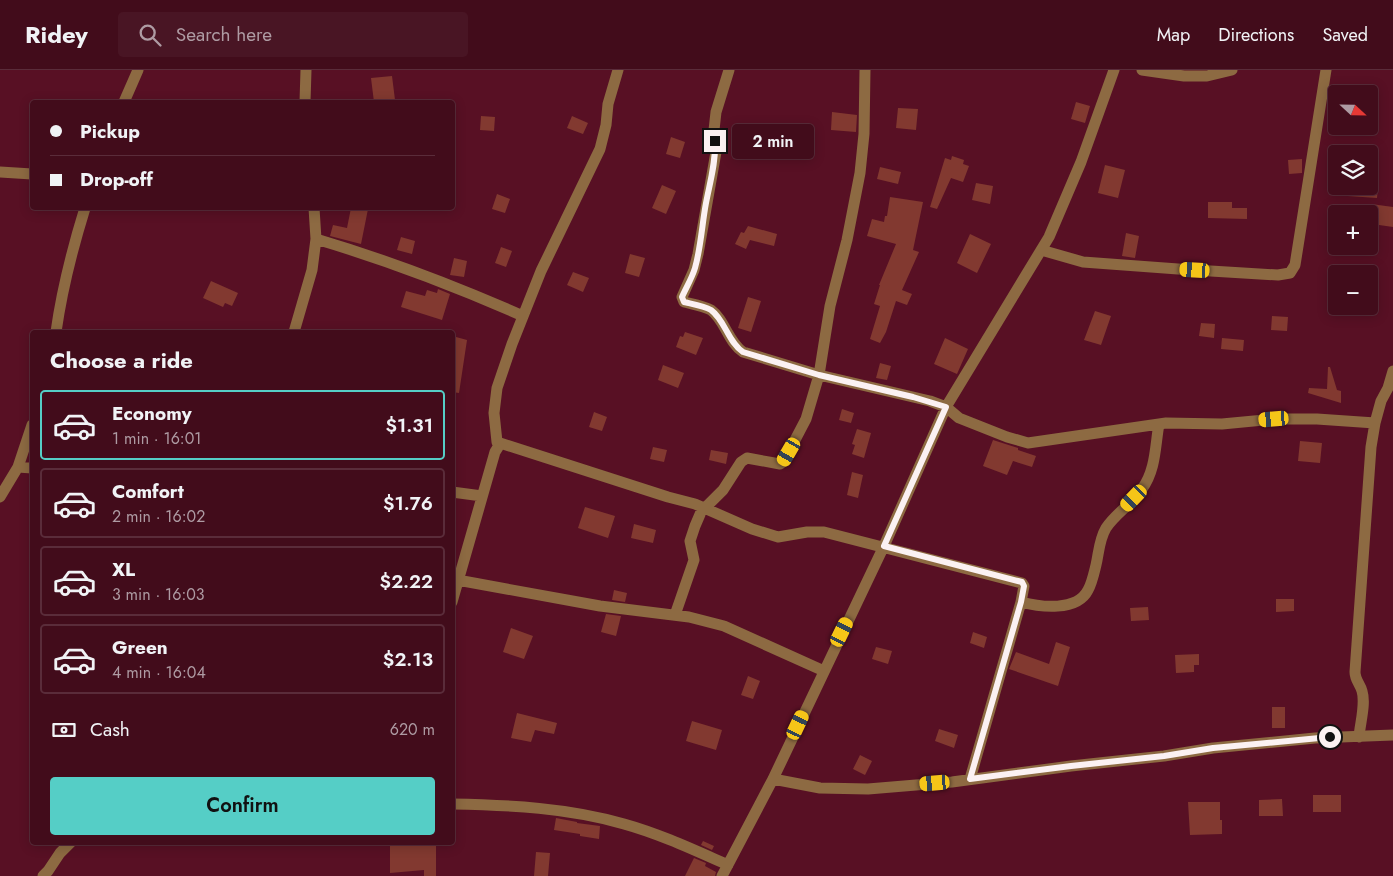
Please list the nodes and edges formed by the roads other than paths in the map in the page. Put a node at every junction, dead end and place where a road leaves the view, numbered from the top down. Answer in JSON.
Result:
{"nodes":[{"id":1,"x":138,"y":70,"type":"edge"},
{"id":2,"x":306,"y":70,"type":"edge"},
{"id":3,"x":618,"y":70,"type":"edge"},
{"id":4,"x":729,"y":70,"type":"edge"},
{"id":5,"x":865,"y":70,"type":"edge"},
{"id":6,"x":1114,"y":70,"type":"edge"},
{"id":7,"x":1142,"y":70,"type":"edge"},
{"id":8,"x":1232,"y":70,"type":"edge"},
{"id":9,"x":1326,"y":70,"type":"edge"},
{"id":10,"x":125,"y":100,"type":"edge"},
{"id":11,"x":305,"y":100,"type":"edge"},
{"id":12,"x":0,"y":172,"type":"edge"},
{"id":13,"x":30,"y":174,"type":"edge"},
{"id":14,"x":84,"y":210,"type":"edge"},
{"id":15,"x":314,"y":210,"type":"edge"},
{"id":16,"x":316,"y":239,"type":"junction"},
{"id":17,"x":1041,"y":250,"type":"junction"},
{"id":18,"x":523,"y":316,"type":"junction"},
{"id":19,"x":56,"y":330,"type":"edge"},
{"id":20,"x":295,"y":330,"type":"edge"},
{"id":21,"x":1393,"y":371,"type":"edge"},
{"id":22,"x":819,"y":375,"type":"junction"},
{"id":23,"x":1391,"y":388,"type":"edge"},
{"id":24,"x":946,"y":407,"type":"junction"},
{"id":25,"x":1375,"y":423,"type":"junction"},
{"id":26,"x":1159,"y":424,"type":"junction"},
{"id":27,"x":30,"y":431,"type":"edge"},
{"id":28,"x":500,"y":444,"type":"junction"},
{"id":29,"x":18,"y":467,"type":"junction"},
{"id":30,"x":30,"y":468,"type":"edge"},
{"id":31,"x":455,"y":492,"type":"edge"},
{"id":32,"x":482,"y":496,"type":"junction"},
{"id":33,"x":0,"y":497,"type":"edge"},
{"id":34,"x":706,"y":508,"type":"junction"},
{"id":35,"x":884,"y":546,"type":"junction"},
{"id":36,"x":456,"y":580,"type":"edge"},
{"id":37,"x":1021,"y":602,"type":"junction"},
{"id":38,"x":675,"y":615,"type":"junction"},
{"id":39,"x":824,"y":671,"type":"junction"},
{"id":40,"x":1393,"y":735,"type":"edge"},
{"id":41,"x":1359,"y":737,"type":"junction"},
{"id":42,"x":773,"y":779,"type":"junction"},
{"id":43,"x":970,"y":779,"type":"junction"},
{"id":44,"x":455,"y":804,"type":"edge"},
{"id":45,"x":67,"y":845,"type":"edge"},
{"id":46,"x":728,"y":865,"type":"junction"},
{"id":47,"x":43,"y":876,"type":"edge"},
{"id":48,"x":722,"y":876,"type":"edge"}],
"edges":[{"from":1,"to":10,"type":"street"},
{"from":2,"to":11,"type":"street"},
{"from":3,"to":18,"type":"street"},
{"from":4,"to":22,"type":"street"},
{"from":5,"to":22,"type":"street"},
{"from":6,"to":17,"type":"street"},
{"from":7,"to":8,"type":"street"},
{"from":9,"to":17,"type":"street"},
{"from":12,"to":13,"type":"street"},
{"from":14,"to":19,"type":"street"},
{"from":15,"to":16,"type":"street"},
{"from":16,"to":18,"type":"street"},
{"from":16,"to":20,"type":"street"},
{"from":17,"to":24,"type":"street"},
{"from":18,"to":28,"type":"street"},
{"from":21,"to":23,"type":"street"},
{"from":22,"to":24,"type":"street"},
{"from":22,"to":34,"type":"street"},
{"from":23,"to":25,"type":"street"},
{"from":24,"to":26,"type":"street"},
{"from":24,"to":35,"type":"street"},
{"from":25,"to":26,"type":"street"},
{"from":25,"to":41,"type":"street"},
{"from":26,"to":37,"type":"street"},
{"from":27,"to":29,"type":"street"},
{"from":28,"to":32,"type":"street"},
{"from":28,"to":34,"type":"street"},
{"from":29,"to":30,"type":"street"},
{"from":29,"to":33,"type":"street"},
{"from":31,"to":32,"type":"street"},
{"from":32,"to":36,"type":"street"},
{"from":34,"to":35,"type":"street"},
{"from":34,"to":38,"type":"street"},
{"from":35,"to":37,"type":"street"},
{"from":35,"to":39,"type":"street"},
{"from":36,"to":38,"type":"street"},
{"from":37,"to":43,"type":"street"},
{"from":38,"to":39,"type":"street"},
{"from":39,"to":42,"type":"street"},
{"from":40,"to":41,"type":"street"},
{"from":41,"to":43,"type":"street"},
{"from":42,"to":43,"type":"street"},
{"from":42,"to":46,"type":"street"},
{"from":44,"to":46,"type":"street"},
{"from":45,"to":47,"type":"street"},
{"from":46,"to":48,"type":"street"}]}
